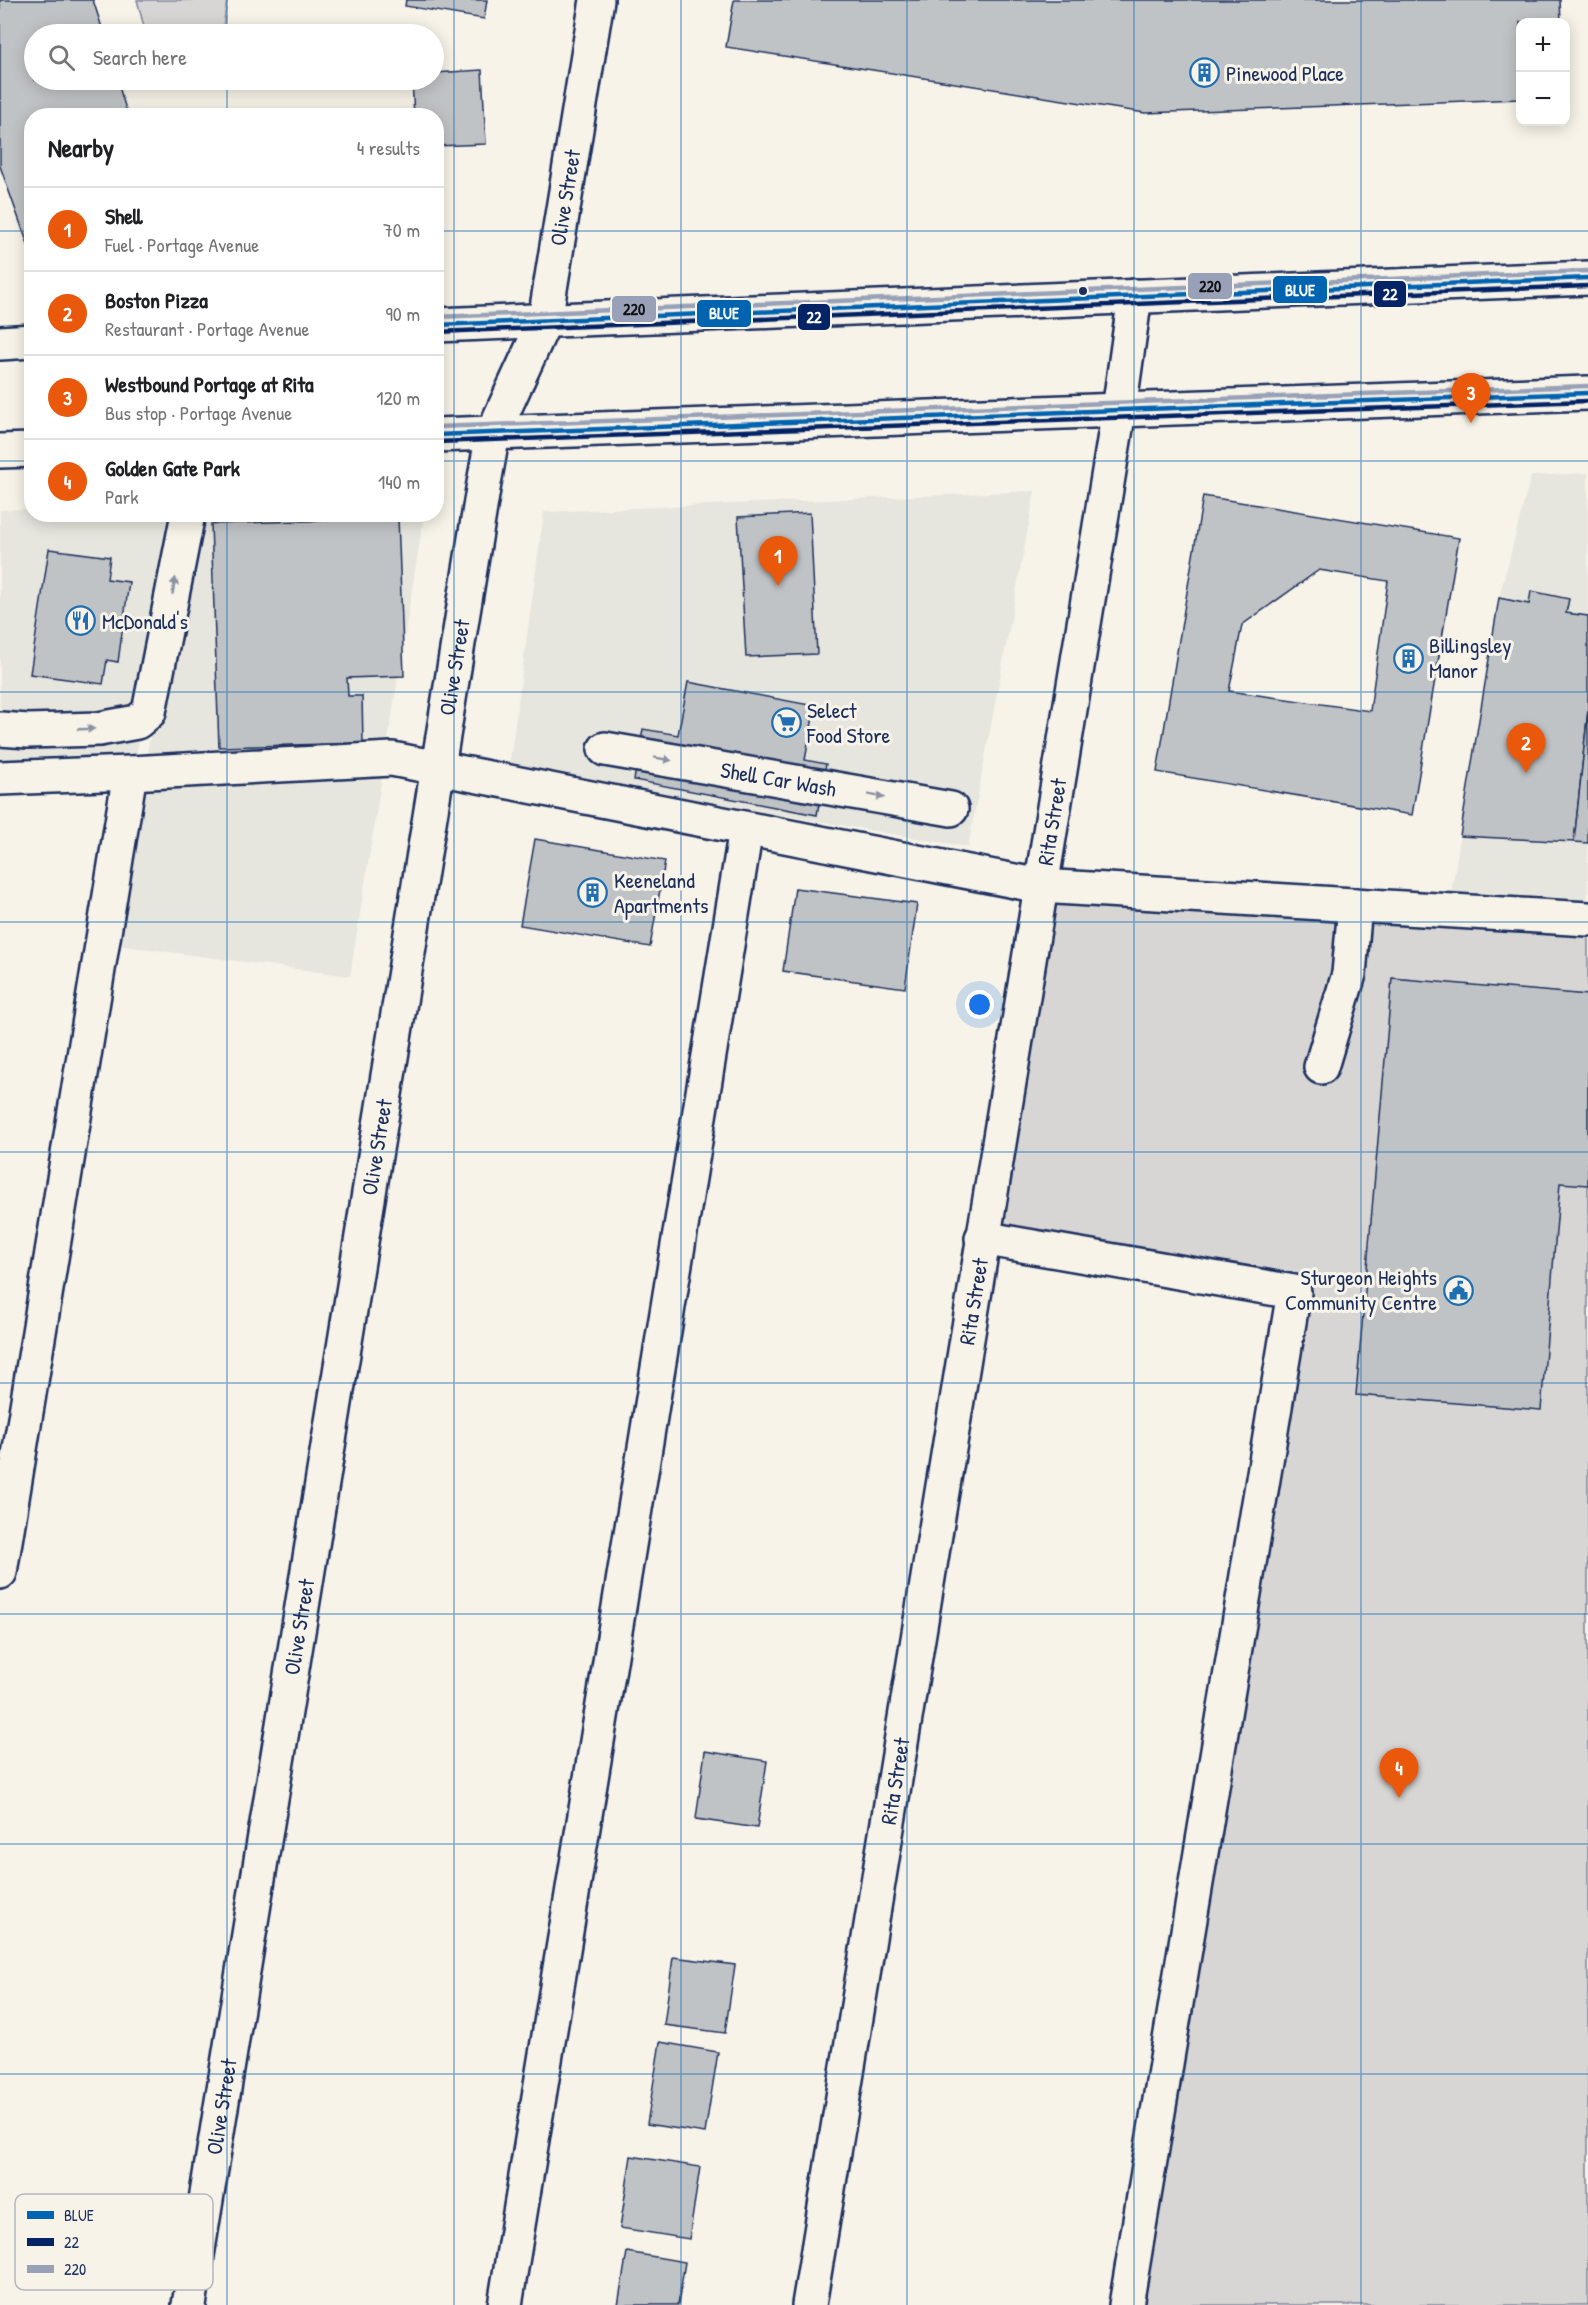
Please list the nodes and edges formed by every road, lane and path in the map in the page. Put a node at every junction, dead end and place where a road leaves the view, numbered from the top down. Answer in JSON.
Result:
{"nodes":[{"id":1,"x":597,"y":0,"type":"edge"},
{"id":2,"x":1588,"y":278,"type":"edge"},
{"id":3,"x":1135,"y":296,"type":"junction"},
{"id":4,"x":545,"y":320,"type":"junction"},
{"id":5,"x":444,"y":325,"type":"edge"},
{"id":6,"x":24,"y":342,"type":"edge"},
{"id":7,"x":0,"y":343,"type":"edge"},
{"id":8,"x":1588,"y":393,"type":"edge"},
{"id":9,"x":1119,"y":410,"type":"junction"},
{"id":10,"x":493,"y":433,"type":"junction"},
{"id":11,"x":444,"y":435,"type":"edge"},
{"id":12,"x":24,"y":450,"type":"edge"},
{"id":13,"x":0,"y":452,"type":"edge"},
{"id":14,"x":186,"y":522,"type":"edge"},
{"id":15,"x":9,"y":735,"type":"edge"},
{"id":16,"x":605,"y":749,"type":"dead end"},
{"id":17,"x":438,"y":768,"type":"junction"},
{"id":18,"x":130,"y":773,"type":"junction"},
{"id":19,"x":0,"y":778,"type":"edge"},
{"id":20,"x":951,"y":809,"type":"dead end"},
{"id":21,"x":746,"y":830,"type":"junction"},
{"id":22,"x":1040,"y":885,"type":"junction"},
{"id":23,"x":1355,"y":905,"type":"junction"},
{"id":24,"x":1588,"y":919,"type":"edge"},
{"id":25,"x":1321,"y":1066,"type":"dead end"},
{"id":26,"x":982,"y":1238,"type":"junction"},
{"id":27,"x":0,"y":1572,"type":"edge"},
{"id":28,"x":207,"y":2194,"type":"edge"},
{"id":29,"x":191,"y":2290,"type":"edge"},
{"id":30,"x":189,"y":2305,"type":"edge"},
{"id":31,"x":505,"y":2305,"type":"edge"},
{"id":32,"x":809,"y":2305,"type":"edge"},
{"id":33,"x":1126,"y":2305,"type":"edge"}],
"edges":[{"from":1,"to":4,"type":"main road","name":"Olive Street"},
{"from":2,"to":3,"type":"main road"},
{"from":3,"to":4,"type":"main road"},
{"from":3,"to":9,"type":"main road","name":"Rita Street"},
{"from":4,"to":5,"type":"main road"},
{"from":4,"to":10,"type":"main road","name":"Olive Street"},
{"from":6,"to":7,"type":"main road"},
{"from":8,"to":9,"type":"main road"},
{"from":9,"to":10,"type":"main road"},
{"from":9,"to":22,"type":"main road","name":"Rita Street"},
{"from":10,"to":11,"type":"main road"},
{"from":10,"to":17,"type":"main road","name":"Olive Street"},
{"from":12,"to":13,"type":"main road"},
{"from":15,"to":14,"type":"main road","one_way":true},
{"from":16,"to":20,"type":"main road","name":"Shell Car Wash","one_way":true},
{"from":17,"to":18,"type":"main road"},
{"from":17,"to":21,"type":"main road"},
{"from":17,"to":28,"type":"main road","name":"Olive Street"},
{"from":18,"to":19,"type":"main road"},
{"from":18,"to":27,"type":"main road"},
{"from":21,"to":22,"type":"main road"},
{"from":21,"to":31,"type":"main road"},
{"from":22,"to":23,"type":"main road"},
{"from":22,"to":26,"type":"main road","name":"Rita Street"},
{"from":23,"to":24,"type":"main road"},
{"from":23,"to":25,"type":"main road"},
{"from":26,"to":32,"type":"main road","name":"Rita Street"},
{"from":26,"to":33,"type":"main road"},
{"from":29,"to":30,"type":"main road","name":"Olive Street"}]}
